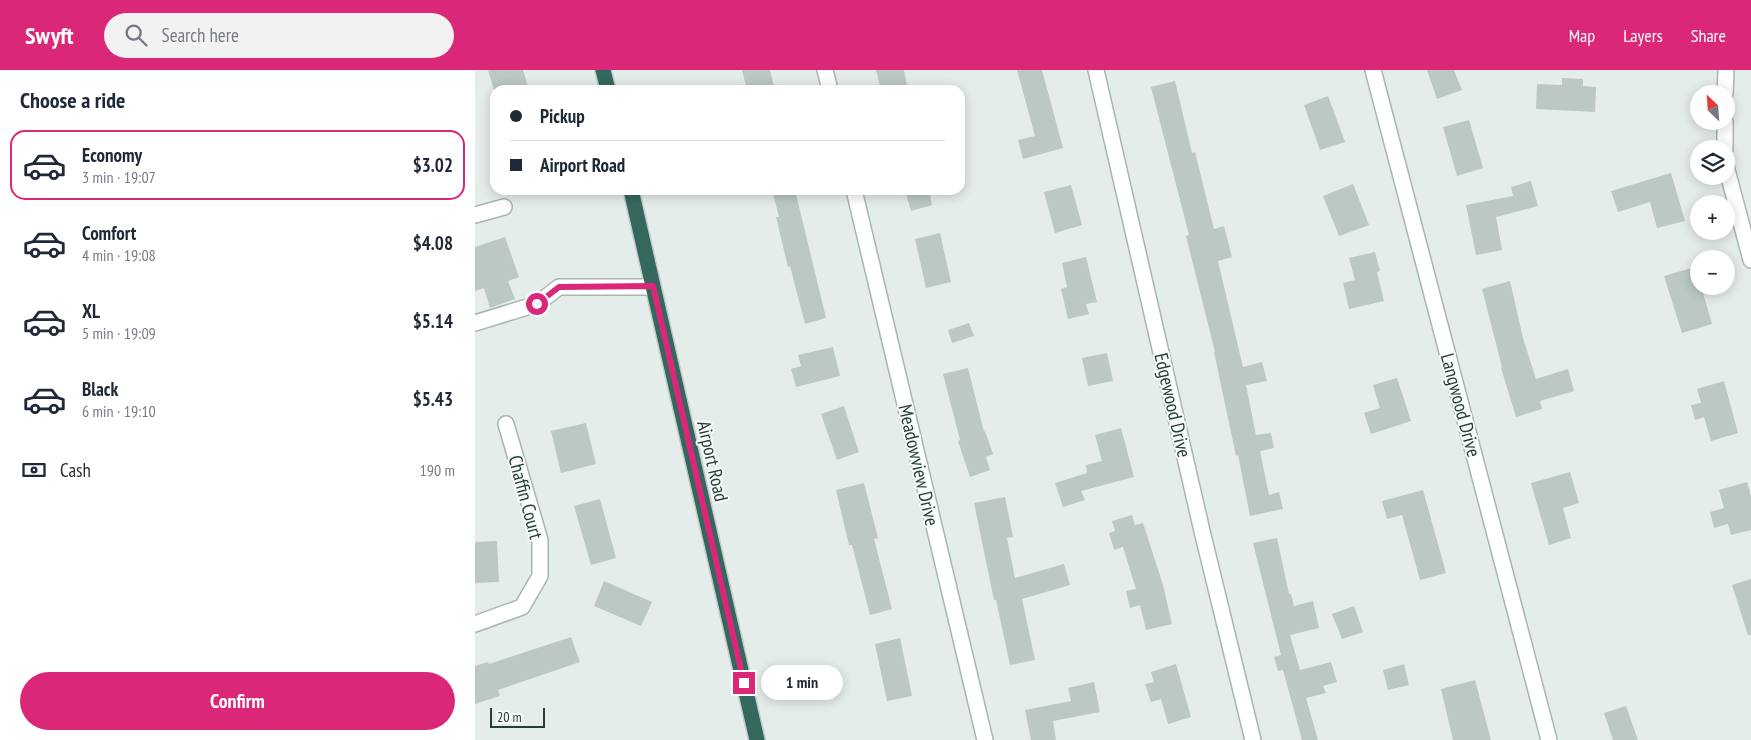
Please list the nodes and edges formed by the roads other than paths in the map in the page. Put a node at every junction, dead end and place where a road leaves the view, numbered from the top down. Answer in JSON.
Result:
{"nodes":[{"id":1,"x":603,"y":70,"type":"edge"},
{"id":2,"x":825,"y":70,"type":"edge"},
{"id":3,"x":1097,"y":70,"type":"edge"},
{"id":4,"x":1373,"y":70,"type":"edge"},
{"id":5,"x":1726,"y":70,"type":"edge"},
{"id":6,"x":607,"y":85,"type":"edge"},
{"id":7,"x":829,"y":85,"type":"edge"},
{"id":8,"x":1725,"y":85,"type":"edge"},
{"id":9,"x":1731,"y":185,"type":"edge"},
{"id":10,"x":632,"y":195,"type":"edge"},
{"id":11,"x":854,"y":195,"type":"edge"},
{"id":12,"x":505,"y":207,"type":"dead end"},
{"id":13,"x":475,"y":215,"type":"edge"},
{"id":14,"x":1751,"y":260,"type":"edge"},
{"id":15,"x":653,"y":286,"type":"junction"},
{"id":16,"x":475,"y":323,"type":"edge"},
{"id":17,"x":506,"y":424,"type":"dead end"},
{"id":18,"x":475,"y":624,"type":"edge"},
{"id":19,"x":757,"y":740,"type":"edge"},
{"id":20,"x":985,"y":740,"type":"edge"},
{"id":21,"x":1253,"y":740,"type":"edge"},
{"id":22,"x":1549,"y":740,"type":"edge"}],
"edges":[{"from":1,"to":6,"type":"highway"},
{"from":2,"to":7,"type":"street"},
{"from":3,"to":21,"type":"street","name":"Edgewood Drive"},
{"from":4,"to":22,"type":"street","name":"Langwood Drive"},
{"from":5,"to":8,"type":"street"},
{"from":9,"to":14,"type":"street"},
{"from":10,"to":15,"type":"highway","name":"Airport Road"},
{"from":11,"to":20,"type":"street","name":"Meadowview Drive"},
{"from":12,"to":13,"type":"street"},
{"from":15,"to":16,"type":"street"},
{"from":15,"to":19,"type":"highway","name":"Airport Road"},
{"from":17,"to":18,"type":"street","name":"Chaffin Court"}]}
